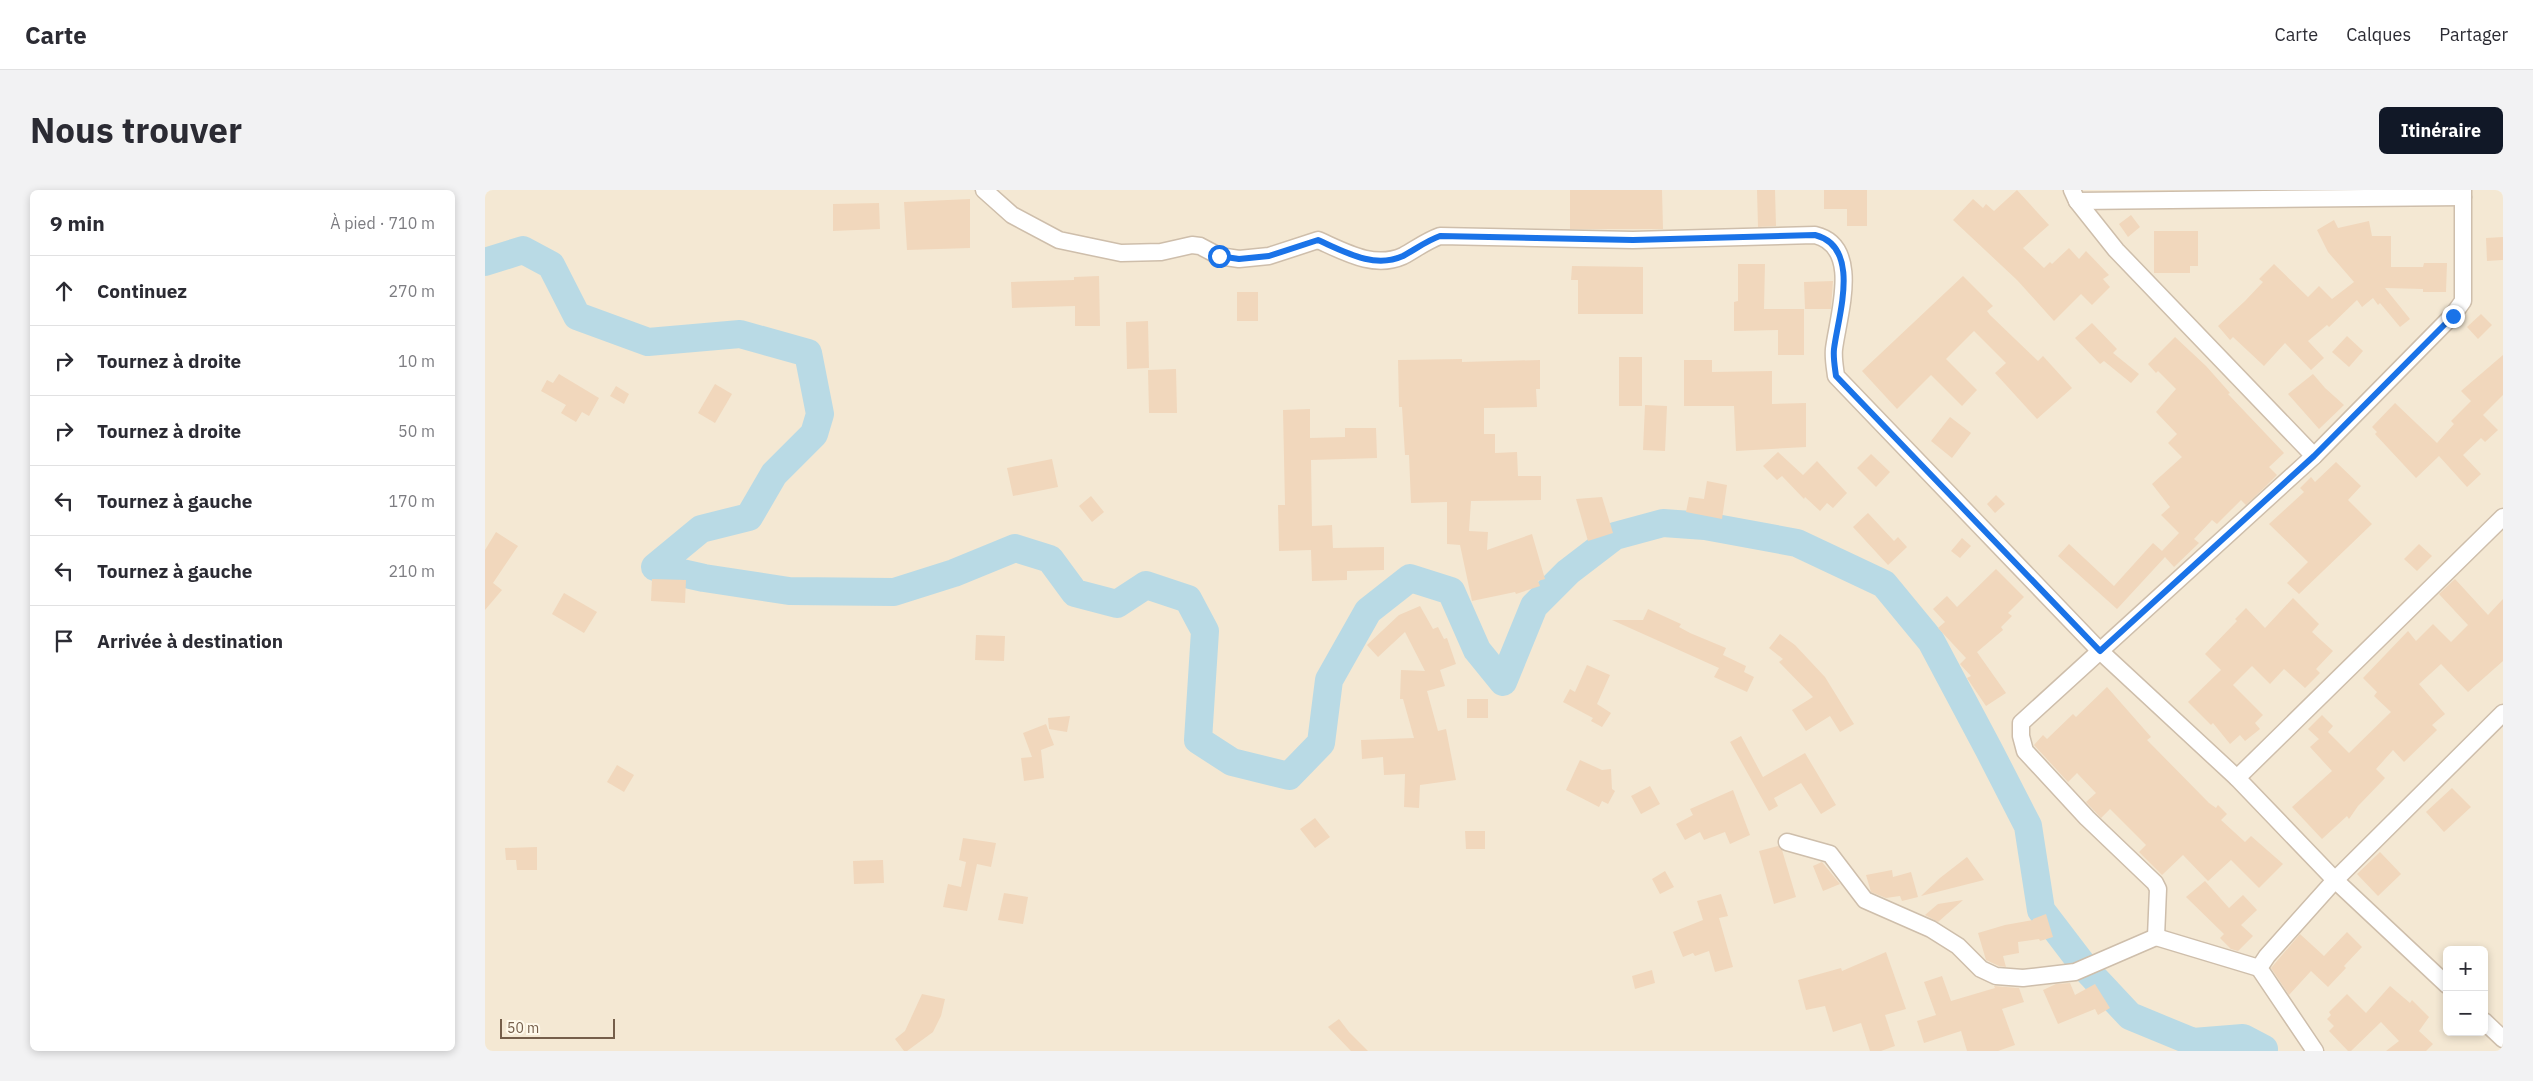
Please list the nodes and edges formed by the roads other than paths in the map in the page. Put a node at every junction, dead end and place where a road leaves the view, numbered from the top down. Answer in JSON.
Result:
{"nodes":[{"id":1,"x":984,"y":190,"type":"edge"},
{"id":2,"x":2463,"y":194,"type":"edge"},
{"id":3,"x":2074,"y":195,"type":"edge"},
{"id":4,"x":2314,"y":456,"type":"junction"},
{"id":5,"x":2503,"y":517,"type":"edge"},
{"id":6,"x":2100,"y":651,"type":"junction"},
{"id":7,"x":2503,"y":713,"type":"edge"},
{"id":8,"x":2237,"y":778,"type":"junction"},
{"id":9,"x":1787,"y":842,"type":"dead end"},
{"id":10,"x":2335,"y":880,"type":"junction"},
{"id":11,"x":2156,"y":937,"type":"junction"},
{"id":12,"x":2259,"y":968,"type":"junction"},
{"id":13,"x":2443,"y":982,"type":"edge"},
{"id":14,"x":2488,"y":1025,"type":"edge"},
{"id":15,"x":2503,"y":1039,"type":"edge"},
{"id":16,"x":2315,"y":1051,"type":"edge"}],
"edges":[{"from":1,"to":6,"type":"street"},
{"from":2,"to":3,"type":"street"},
{"from":2,"to":4,"type":"street"},
{"from":3,"to":4,"type":"street"},
{"from":4,"to":6,"type":"street"},
{"from":5,"to":8,"type":"street"},
{"from":6,"to":8,"type":"street"},
{"from":6,"to":11,"type":"street"},
{"from":7,"to":10,"type":"street"},
{"from":8,"to":10,"type":"street"},
{"from":9,"to":11,"type":"street"},
{"from":10,"to":12,"type":"street"},
{"from":10,"to":13,"type":"street"},
{"from":11,"to":12,"type":"street"},
{"from":12,"to":16,"type":"street"},
{"from":14,"to":15,"type":"street"}]}
